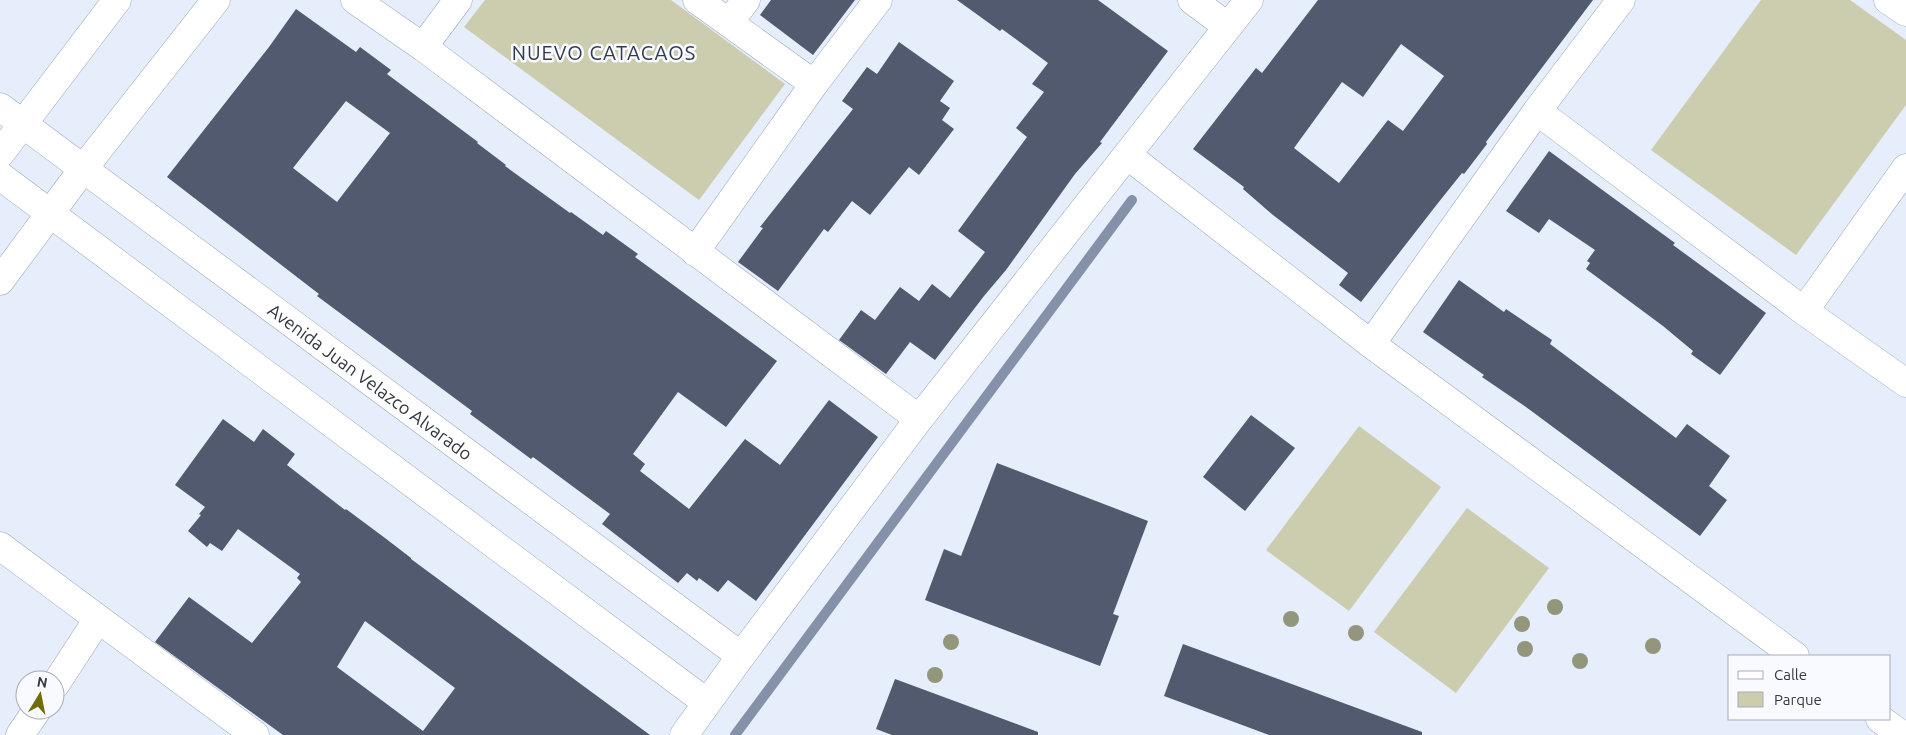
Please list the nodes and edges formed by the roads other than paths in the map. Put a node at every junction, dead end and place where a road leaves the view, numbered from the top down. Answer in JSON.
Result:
{"nodes":[{"id":1,"x":117,"y":0,"type":"edge"},
{"id":2,"x":216,"y":0,"type":"edge"},
{"id":3,"x":355,"y":0,"type":"edge"},
{"id":4,"x":458,"y":0,"type":"edge"},
{"id":5,"x":697,"y":0,"type":"edge"},
{"id":6,"x":746,"y":0,"type":"edge"},
{"id":7,"x":878,"y":0,"type":"edge"},
{"id":8,"x":1192,"y":0,"type":"edge"},
{"id":9,"x":1249,"y":0,"type":"edge"},
{"id":10,"x":1621,"y":0,"type":"edge"},
{"id":11,"x":1888,"y":0,"type":"edge"},
{"id":12,"x":1906,"y":12,"type":"edge"},
{"id":13,"x":729,"y":24,"type":"junction"},
{"id":14,"x":1227,"y":26,"type":"junction"},
{"id":15,"x":423,"y":47,"type":"junction"},
{"id":16,"x":814,"y":84,"type":"junction"},
{"id":17,"x":0,"y":107,"type":"edge"},
{"id":18,"x":1537,"y":111,"type":"junction"},
{"id":19,"x":22,"y":124,"type":"junction"},
{"id":20,"x":0,"y":154,"type":"edge"},
{"id":21,"x":1127,"y":155,"type":"junction"},
{"id":22,"x":1906,"y":168,"type":"edge"},
{"id":23,"x":83,"y":169,"type":"junction"},
{"id":24,"x":0,"y":176,"type":"edge"},
{"id":25,"x":1898,"y":197,"type":"edge"},
{"id":26,"x":50,"y":214,"type":"junction"},
{"id":27,"x":695,"y":252,"type":"junction"},
{"id":28,"x":0,"y":280,"type":"edge"},
{"id":29,"x":1804,"y":310,"type":"junction"},
{"id":30,"x":1371,"y":344,"type":"junction"},
{"id":31,"x":1906,"y":383,"type":"edge"},
{"id":32,"x":919,"y":419,"type":"junction"},
{"id":33,"x":0,"y":546,"type":"edge"},
{"id":34,"x":98,"y":619,"type":"junction"},
{"id":35,"x":1794,"y":655,"type":"edge"},
{"id":36,"x":741,"y":656,"type":"junction"},
{"id":37,"x":65,"y":670,"type":"edge"},
{"id":38,"x":706,"y":702,"type":"junction"},
{"id":39,"x":31,"y":720,"type":"edge"},
{"id":40,"x":1881,"y":720,"type":"edge"},
{"id":41,"x":20,"y":735,"type":"edge"},
{"id":42,"x":255,"y":735,"type":"edge"},
{"id":43,"x":684,"y":735,"type":"edge"},
{"id":44,"x":1902,"y":735,"type":"edge"}],
"edges":[{"from":1,"to":19,"type":"street"},
{"from":2,"to":23,"type":"street"},
{"from":3,"to":15,"type":"street"},
{"from":4,"to":15,"type":"street"},
{"from":5,"to":13,"type":"street"},
{"from":6,"to":13,"type":"street"},
{"from":7,"to":16,"type":"street"},
{"from":8,"to":14,"type":"street"},
{"from":9,"to":14,"type":"street"},
{"from":10,"to":18,"type":"street"},
{"from":11,"to":12,"type":"street"},
{"from":13,"to":16,"type":"street"},
{"from":14,"to":21,"type":"street"},
{"from":15,"to":27,"type":"street"},
{"from":16,"to":27,"type":"street"},
{"from":17,"to":19,"type":"street","name":"Avenida Juan Velazco Alvarado"},
{"from":18,"to":29,"type":"street"},
{"from":18,"to":30,"type":"street"},
{"from":19,"to":20,"type":"street"},
{"from":19,"to":23,"type":"street","name":"Avenida Juan Velazco Alvarado"},
{"from":21,"to":30,"type":"street"},
{"from":21,"to":32,"type":"street"},
{"from":22,"to":25,"type":"street"},
{"from":23,"to":26,"type":"street"},
{"from":23,"to":36,"type":"street","name":"Avenida Juan Velazco Alvarado"},
{"from":24,"to":26,"type":"street"},
{"from":25,"to":29,"type":"street"},
{"from":26,"to":28,"type":"street"},
{"from":26,"to":38,"type":"street"},
{"from":27,"to":32,"type":"street"},
{"from":29,"to":31,"type":"street"},
{"from":30,"to":35,"type":"street"},
{"from":32,"to":36,"type":"street"},
{"from":33,"to":34,"type":"street"},
{"from":34,"to":37,"type":"street"},
{"from":34,"to":42,"type":"street"},
{"from":36,"to":38,"type":"street"},
{"from":38,"to":43,"type":"street"},
{"from":39,"to":41,"type":"street"},
{"from":40,"to":44,"type":"street"}]}
